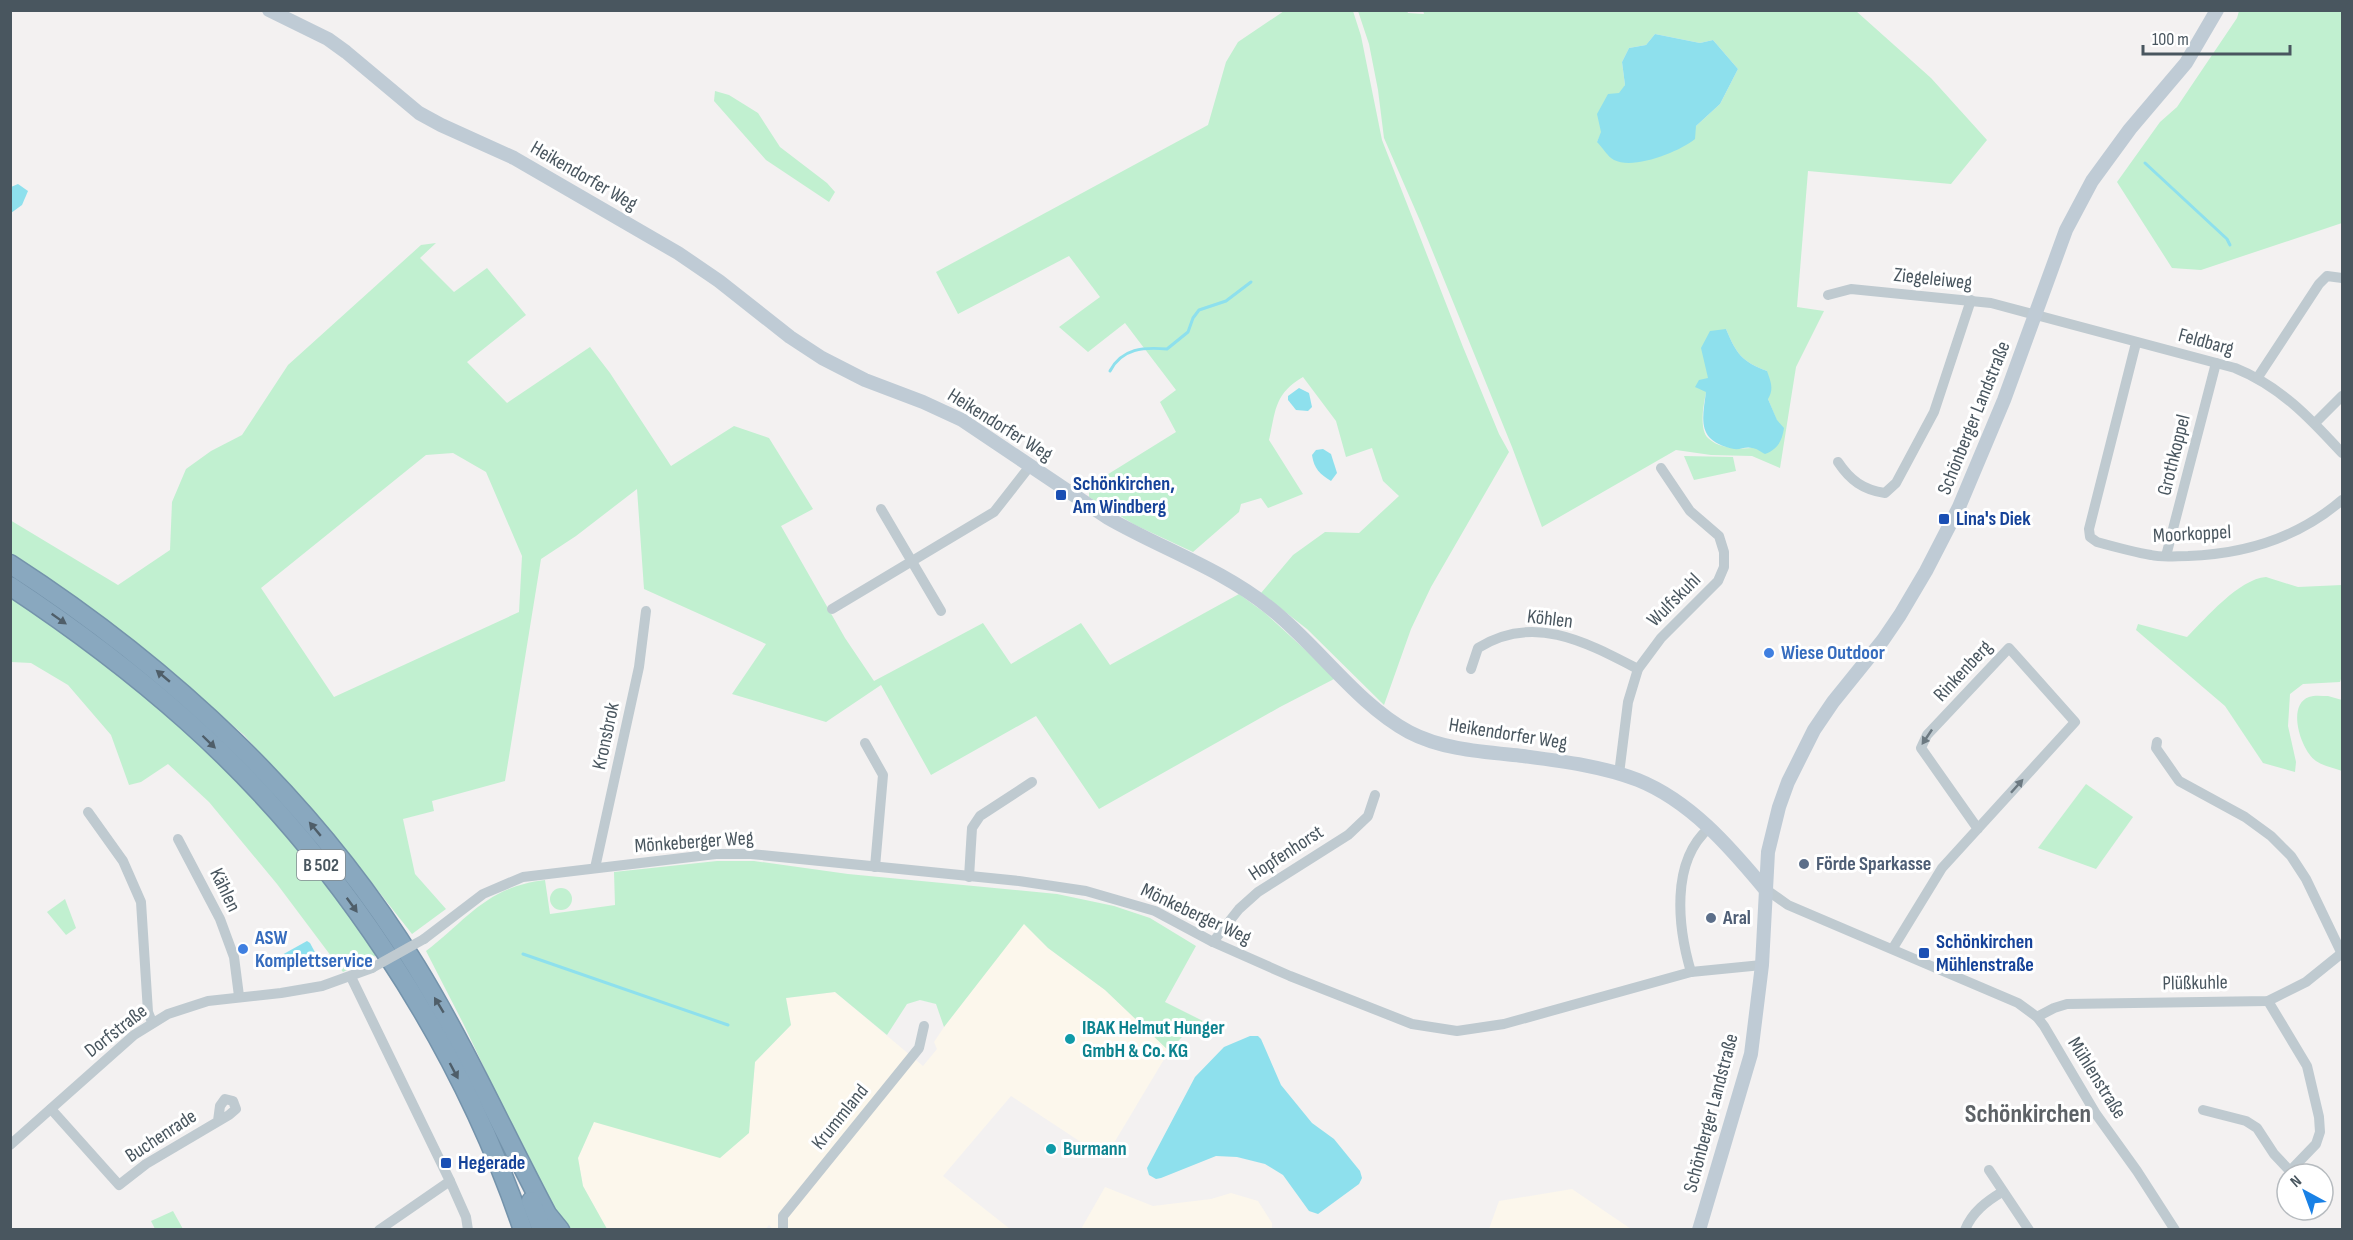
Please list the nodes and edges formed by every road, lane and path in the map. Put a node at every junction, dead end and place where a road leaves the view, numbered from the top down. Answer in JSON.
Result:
{"nodes":[{"id":1,"x":269,"y":10,"type":"edge"},
{"id":2,"x":2217,"y":10,"type":"edge"},
{"id":3,"x":2343,"y":278,"type":"edge"},
{"id":4,"x":1828,"y":295,"type":"dead end"},
{"id":5,"x":1971,"y":300,"type":"junction"},
{"id":6,"x":2034,"y":315,"type":"junction"},
{"id":7,"x":2136,"y":343,"type":"junction"},
{"id":8,"x":2216,"y":363,"type":"junction"},
{"id":9,"x":2258,"y":377,"type":"junction"},
{"id":10,"x":2343,"y":396,"type":"edge"},
{"id":11,"x":2315,"y":423,"type":"junction"},
{"id":12,"x":2343,"y":453,"type":"edge"},
{"id":13,"x":1838,"y":462,"type":"dead end"},
{"id":14,"x":1030,"y":466,"type":"junction"},
{"id":15,"x":1661,"y":468,"type":"dead end"},
{"id":16,"x":2343,"y":500,"type":"edge"},
{"id":17,"x":881,"y":509,"type":"dead end"},
{"id":18,"x":2166,"y":556,"type":"junction"},
{"id":19,"x":912,"y":562,"type":"junction"},
{"id":20,"x":10,"y":564,"type":"edge"},
{"id":21,"x":10,"y":586,"type":"edge"},
{"id":22,"x":832,"y":609,"type":"dead end"},
{"id":23,"x":646,"y":611,"type":"dead end"},
{"id":24,"x":941,"y":611,"type":"dead end"},
{"id":25,"x":1471,"y":669,"type":"dead end"},
{"id":26,"x":1638,"y":669,"type":"junction"},
{"id":27,"x":2157,"y":742,"type":"dead end"},
{"id":28,"x":865,"y":743,"type":"dead end"},
{"id":29,"x":1618,"y":774,"type":"junction"},
{"id":30,"x":1032,"y":782,"type":"dead end"},
{"id":31,"x":1376,"y":795,"type":"dead end"},
{"id":32,"x":88,"y":812,"type":"dead end"},
{"id":33,"x":1709,"y":828,"type":"junction"},
{"id":34,"x":1978,"y":829,"type":"junction"},
{"id":35,"x":178,"y":839,"type":"dead end"},
{"id":36,"x":875,"y":867,"type":"junction"},
{"id":37,"x":595,"y":868,"type":"junction"},
{"id":38,"x":562,"y":872,"type":"joint"},
{"id":39,"x":969,"y":877,"type":"junction"},
{"id":40,"x":1764,"y":888,"type":"junction"},
{"id":41,"x":1213,"y":942,"type":"junction"},
{"id":42,"x":1893,"y":948,"type":"junction"},
{"id":43,"x":2342,"y":953,"type":"edge"},
{"id":44,"x":1762,"y":965,"type":"junction"},
{"id":45,"x":1691,"y":972,"type":"junction"},
{"id":46,"x":351,"y":977,"type":"junction"},
{"id":47,"x":239,"y":996,"type":"junction"},
{"id":48,"x":2268,"y":1001,"type":"junction"},
{"id":49,"x":2037,"y":1017,"type":"junction"},
{"id":50,"x":152,"y":1022,"type":"junction"},
{"id":51,"x":924,"y":1026,"type":"dead end"},
{"id":52,"x":51,"y":1109,"type":"junction"},
{"id":53,"x":2203,"y":1110,"type":"dead end"},
{"id":54,"x":218,"y":1121,"type":"dead end"},
{"id":55,"x":504,"y":1132,"type":"junction"},
{"id":56,"x":10,"y":1145,"type":"edge"},
{"id":57,"x":1989,"y":1170,"type":"dead end"},
{"id":58,"x":450,"y":1181,"type":"junction"},
{"id":59,"x":2002,"y":1192,"type":"junction"},
{"id":60,"x":379,"y":1230,"type":"edge"},
{"id":61,"x":468,"y":1230,"type":"edge"},
{"id":62,"x":523,"y":1230,"type":"edge"},
{"id":63,"x":542,"y":1230,"type":"edge"},
{"id":64,"x":560,"y":1230,"type":"edge"},
{"id":65,"x":783,"y":1230,"type":"edge"},
{"id":66,"x":1699,"y":1230,"type":"edge"},
{"id":67,"x":1965,"y":1230,"type":"edge"},
{"id":68,"x":2029,"y":1230,"type":"edge"},
{"id":69,"x":2175,"y":1230,"type":"edge"}],
"edges":[{"from":1,"to":14,"type":"street","name":"Heikendorfer Weg"},
{"from":2,"to":6,"type":"street","name":"Schönberger Landstraße"},
{"from":3,"to":9,"type":"street"},
{"from":4,"to":5,"type":"street","name":"Ziegeleiweg"},
{"from":5,"to":6,"type":"street","name":"Ziegeleiweg"},
{"from":5,"to":13,"type":"street"},
{"from":6,"to":7,"type":"street","name":"Feldbarg"},
{"from":6,"to":40,"type":"street","name":"Schönberger Landstraße"},
{"from":7,"to":8,"type":"street","name":"Feldbarg"},
{"from":7,"to":18,"type":"street","name":"Moorkoppel"},
{"from":8,"to":9,"type":"street","name":"Feldbarg"},
{"from":8,"to":18,"type":"street","name":"Grothkoppel"},
{"from":9,"to":11,"type":"street","name":"Feldbarg"},
{"from":10,"to":11,"type":"street"},
{"from":11,"to":12,"type":"street","name":"Feldbarg"},
{"from":14,"to":19,"type":"street"},
{"from":14,"to":29,"type":"street","name":"Heikendorfer Weg"},
{"from":15,"to":26,"type":"street","name":"Wulfskuhl"},
{"from":16,"to":18,"type":"street","name":"Moorkoppel"},
{"from":17,"to":19,"type":"street"},
{"from":19,"to":22,"type":"street"},
{"from":19,"to":24,"type":"street"},
{"from":55,"to":20,"type":"highway","number":"B 502","one_way":true},
{"from":21,"to":62,"type":"highway","number":"B 502","one_way":true},
{"from":23,"to":37,"type":"street","name":"Kronsbrok"},
{"from":25,"to":26,"type":"street","name":"Köhlen"},
{"from":26,"to":29,"type":"street","name":"Wulfskuhl"},
{"from":27,"to":43,"type":"street"},
{"from":28,"to":36,"type":"street"},
{"from":29,"to":33,"type":"street","name":"Heikendorfer Weg"},
{"from":30,"to":39,"type":"street"},
{"from":31,"to":41,"type":"street","name":"Hopfenhorst"},
{"from":32,"to":50,"type":"street"},
{"from":33,"to":40,"type":"street","name":"Heikendorfer Weg"},
{"from":33,"to":45,"type":"street"},
{"from":34,"to":34,"type":"street","name":"Rinkenberg","one_way":true},
{"from":34,"to":42,"type":"street","name":"Rinkenberg"},
{"from":35,"to":47,"type":"street","name":"Kählen"},
{"from":36,"to":37,"type":"street","name":"Mönkeberger Weg"},
{"from":36,"to":39,"type":"street","name":"Mönkeberger Weg"},
{"from":37,"to":38,"type":"street","name":"Mönkeberger Weg"},
{"from":38,"to":46,"type":"street","name":"Dorfstraße","bridge":true},
{"from":39,"to":41,"type":"street","name":"Mönkeberger Weg"},
{"from":40,"to":42,"type":"street","name":"Mühlenstraße"},
{"from":40,"to":44,"type":"street","name":"Schönberger Landstraße"},
{"from":41,"to":45,"type":"street","name":"Mönkeberger Weg"},
{"from":42,"to":49,"type":"street","name":"Mühlenstraße"},
{"from":43,"to":48,"type":"street","name":"Plüßkuhle"},
{"from":44,"to":45,"type":"street","name":"Mönkeberger Weg"},
{"from":44,"to":66,"type":"street","name":"Schönberger Landstraße"},
{"from":46,"to":47,"type":"street","name":"Dorfstraße"},
{"from":46,"to":58,"type":"street"},
{"from":47,"to":50,"type":"street","name":"Dorfstraße"},
{"from":48,"to":49,"type":"street","name":"Plüßkuhle"},
{"from":48,"to":53,"type":"street"},
{"from":49,"to":69,"type":"street","name":"Mühlenstraße"},
{"from":50,"to":52,"type":"street","name":"Dorfstraße"},
{"from":51,"to":65,"type":"street","name":"Krummland"},
{"from":52,"to":54,"type":"street","name":"Buchenrade"},
{"from":52,"to":56,"type":"street","name":"Dorfstraße"},
{"from":55,"to":63,"type":"highway","number":"B 502"},
{"from":55,"to":64,"type":"highway"},
{"from":57,"to":59,"type":"street"},
{"from":58,"to":60,"type":"street"},
{"from":58,"to":61,"type":"street"},
{"from":59,"to":67,"type":"street"},
{"from":59,"to":68,"type":"street"}]}
